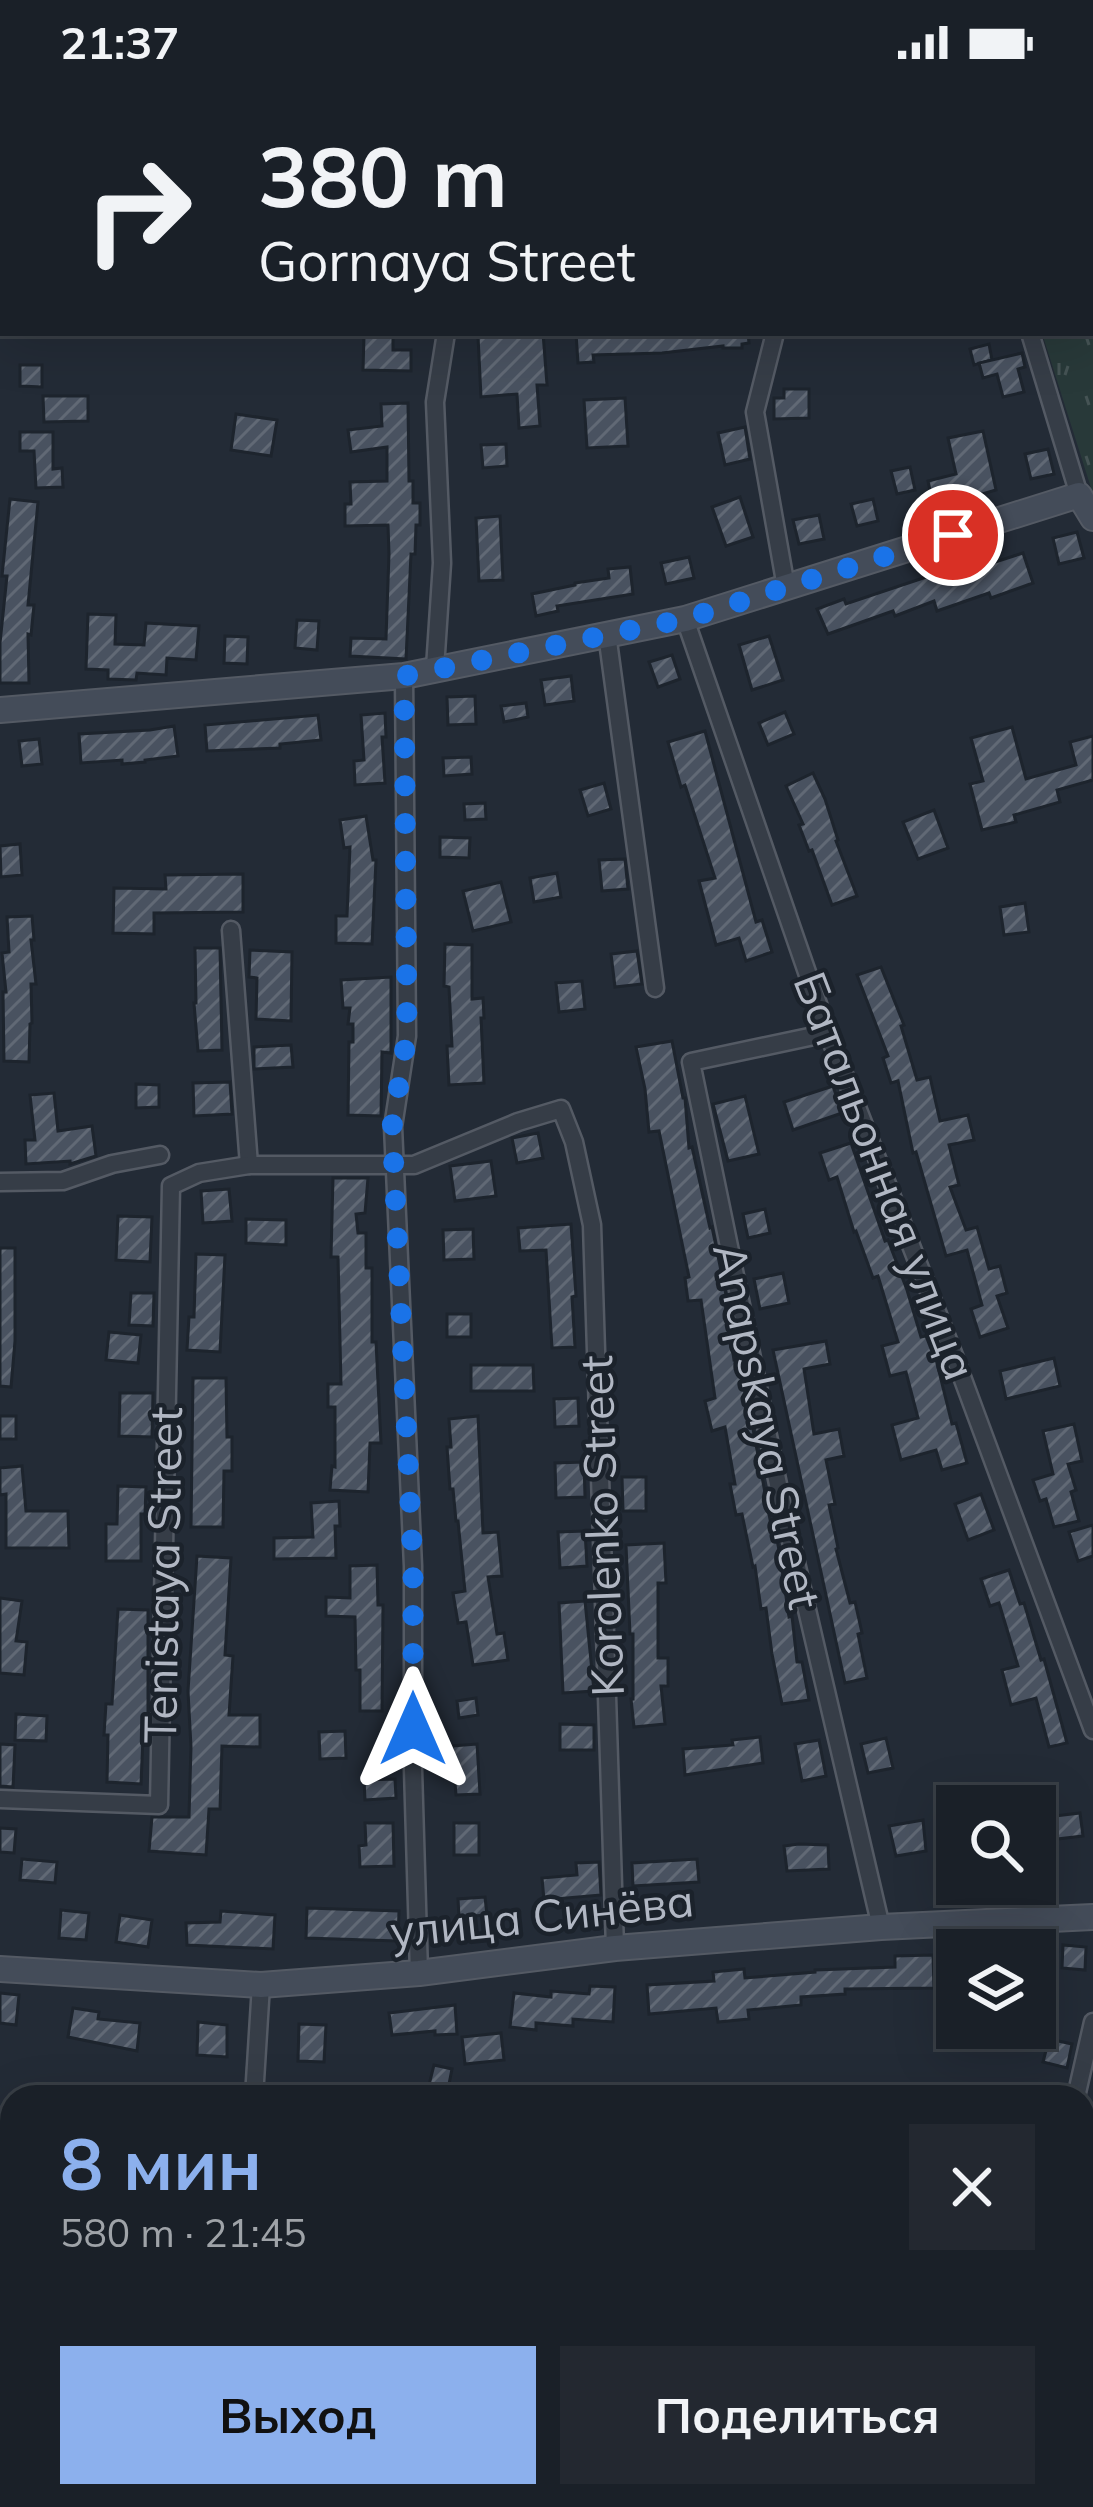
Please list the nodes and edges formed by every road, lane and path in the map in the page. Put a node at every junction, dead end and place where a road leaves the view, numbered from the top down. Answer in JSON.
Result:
{"nodes":[{"id":1,"x":446,"y":336,"type":"edge"},
{"id":2,"x":774,"y":336,"type":"edge"},
{"id":3,"x":1031,"y":336,"type":"edge"},
{"id":4,"x":1079,"y":495,"type":"junction"},
{"id":5,"x":1093,"y":518,"type":"edge"},
{"id":6,"x":786,"y":587,"type":"junction"},
{"id":7,"x":685,"y":619,"type":"junction"},
{"id":8,"x":607,"y":634,"type":"junction"},
{"id":9,"x":435,"y":668,"type":"junction"},
{"id":10,"x":404,"y":676,"type":"junction"},
{"id":11,"x":0,"y":710,"type":"edge"},
{"id":12,"x":231,"y":930,"type":"dead end"},
{"id":13,"x":655,"y":988,"type":"dead end"},
{"id":14,"x":828,"y":1033,"type":"junction"},
{"id":15,"x":160,"y":1155,"type":"dead end"},
{"id":16,"x":396,"y":1164,"type":"junction"},
{"id":17,"x":249,"y":1165,"type":"junction"},
{"id":18,"x":0,"y":1182,"type":"edge"},
{"id":19,"x":1093,"y":1730,"type":"edge"},
{"id":20,"x":0,"y":1799,"type":"edge"},
{"id":21,"x":1093,"y":1917,"type":"edge"},
{"id":22,"x":881,"y":1927,"type":"junction"},
{"id":23,"x":614,"y":1948,"type":"junction"},
{"id":24,"x":0,"y":1969,"type":"edge"},
{"id":25,"x":418,"y":1973,"type":"junction"},
{"id":26,"x":261,"y":1985,"type":"junction"},
{"id":27,"x":1093,"y":2022,"type":"edge"},
{"id":28,"x":255,"y":2085,"type":"edge"},
{"id":29,"x":1079,"y":2085,"type":"edge"}],
"edges":[{"from":1,"to":9,"type":"street"},
{"from":2,"to":6,"type":"street"},
{"from":3,"to":4,"type":"street"},
{"from":4,"to":5,"type":"main road"},
{"from":4,"to":6,"type":"main road"},
{"from":6,"to":7,"type":"main road"},
{"from":7,"to":8,"type":"main road"},
{"from":7,"to":14,"type":"street","name":"Батальонная улица"},
{"from":8,"to":9,"type":"main road"},
{"from":8,"to":13,"type":"street"},
{"from":9,"to":10,"type":"main road"},
{"from":10,"to":11,"type":"main road"},
{"from":10,"to":16,"type":"street"},
{"from":12,"to":17,"type":"street"},
{"from":14,"to":19,"type":"street","name":"Батальонная улица"},
{"from":14,"to":22,"type":"street","name":"Anapskaya Street"},
{"from":15,"to":18,"type":"street"},
{"from":16,"to":17,"type":"street"},
{"from":16,"to":23,"type":"street","name":"Korolenko Street"},
{"from":16,"to":25,"type":"street"},
{"from":17,"to":20,"type":"street","name":"Tenistaya Street"},
{"from":21,"to":22,"type":"main road","name":"улица Синёва"},
{"from":22,"to":23,"type":"main road","name":"улица Синёва"},
{"from":23,"to":25,"type":"main road","name":"улица Синёва"},
{"from":24,"to":26,"type":"main road","name":"улица Синёва"},
{"from":25,"to":26,"type":"main road","name":"улица Синёва"},
{"from":26,"to":28,"type":"street"},
{"from":27,"to":29,"type":"street"}]}
